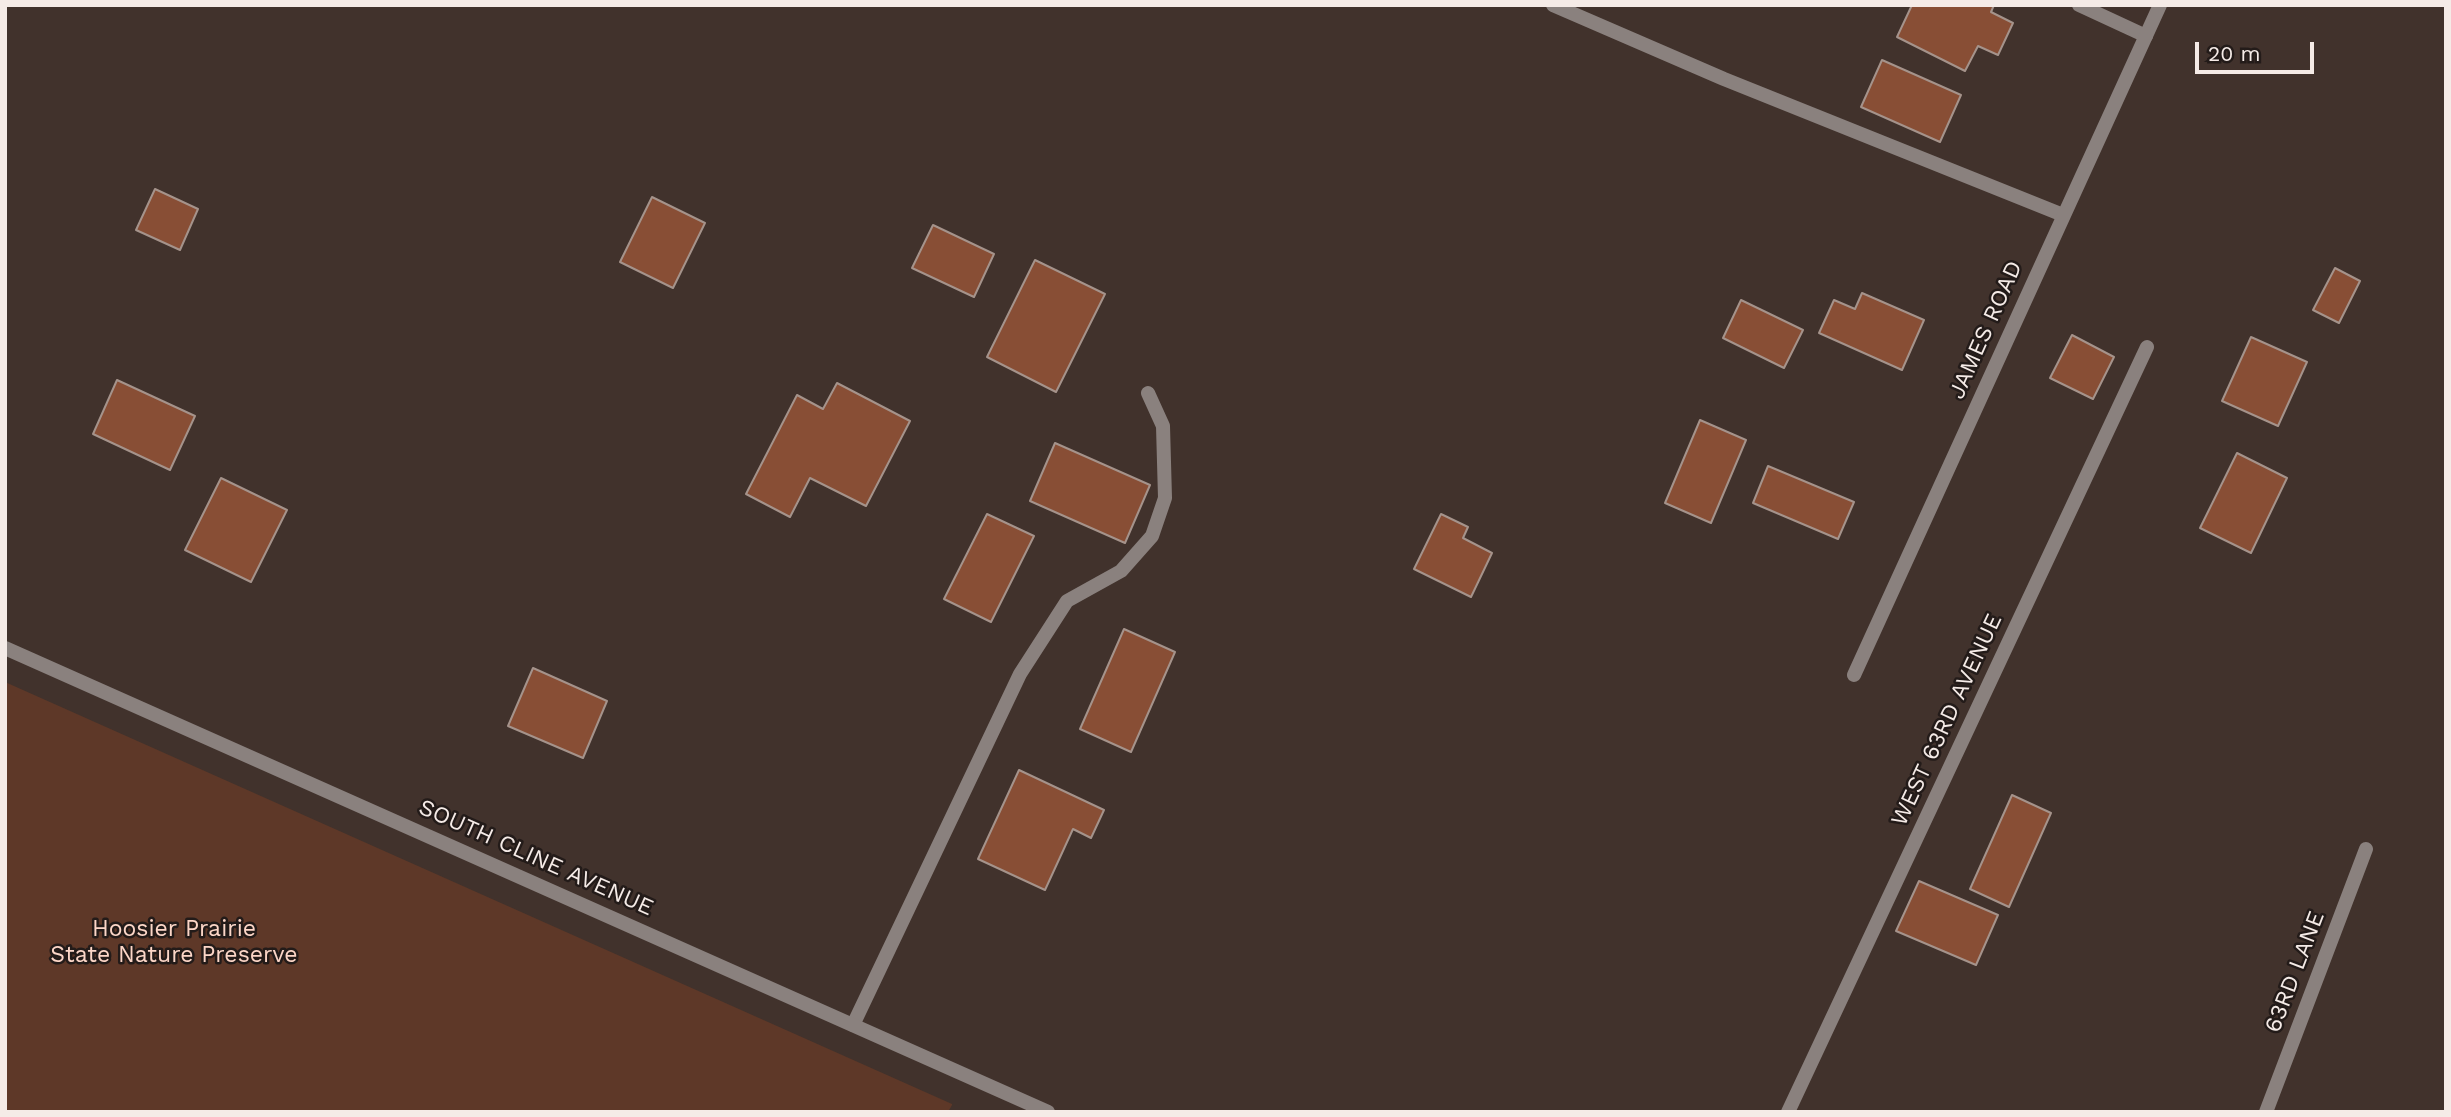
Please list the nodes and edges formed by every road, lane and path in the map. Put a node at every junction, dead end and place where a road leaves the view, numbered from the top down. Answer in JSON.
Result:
{"nodes":[{"id":1,"x":1553,"y":5,"type":"edge"},
{"id":2,"x":2079,"y":5,"type":"edge"},
{"id":3,"x":2160,"y":5,"type":"edge"},
{"id":4,"x":2146,"y":36,"type":"junction"},
{"id":5,"x":2063,"y":215,"type":"junction"},
{"id":6,"x":2147,"y":347,"type":"dead end"},
{"id":7,"x":1148,"y":393,"type":"dead end"},
{"id":8,"x":5,"y":648,"type":"edge"},
{"id":9,"x":1854,"y":675,"type":"dead end"},
{"id":10,"x":2366,"y":849,"type":"dead end"},
{"id":11,"x":853,"y":1025,"type":"junction"},
{"id":12,"x":1048,"y":1112,"type":"edge"},
{"id":13,"x":1788,"y":1112,"type":"edge"},
{"id":14,"x":2266,"y":1112,"type":"edge"}],
"edges":[{"from":1,"to":5,"type":"street"},
{"from":2,"to":4,"type":"street"},
{"from":3,"to":4,"type":"street","name":"JAMES ROAD"},
{"from":4,"to":5,"type":"street","name":"JAMES ROAD"},
{"from":5,"to":9,"type":"street","name":"JAMES ROAD"},
{"from":6,"to":13,"type":"street","name":"WEST 63RD AVENUE"},
{"from":7,"to":11,"type":"street"},
{"from":8,"to":11,"type":"street","name":"SOUTH CLINE AVENUE"},
{"from":10,"to":14,"type":"street","name":"63RD LANE"},
{"from":11,"to":12,"type":"street","name":"SOUTH CLINE AVENUE"}]}
